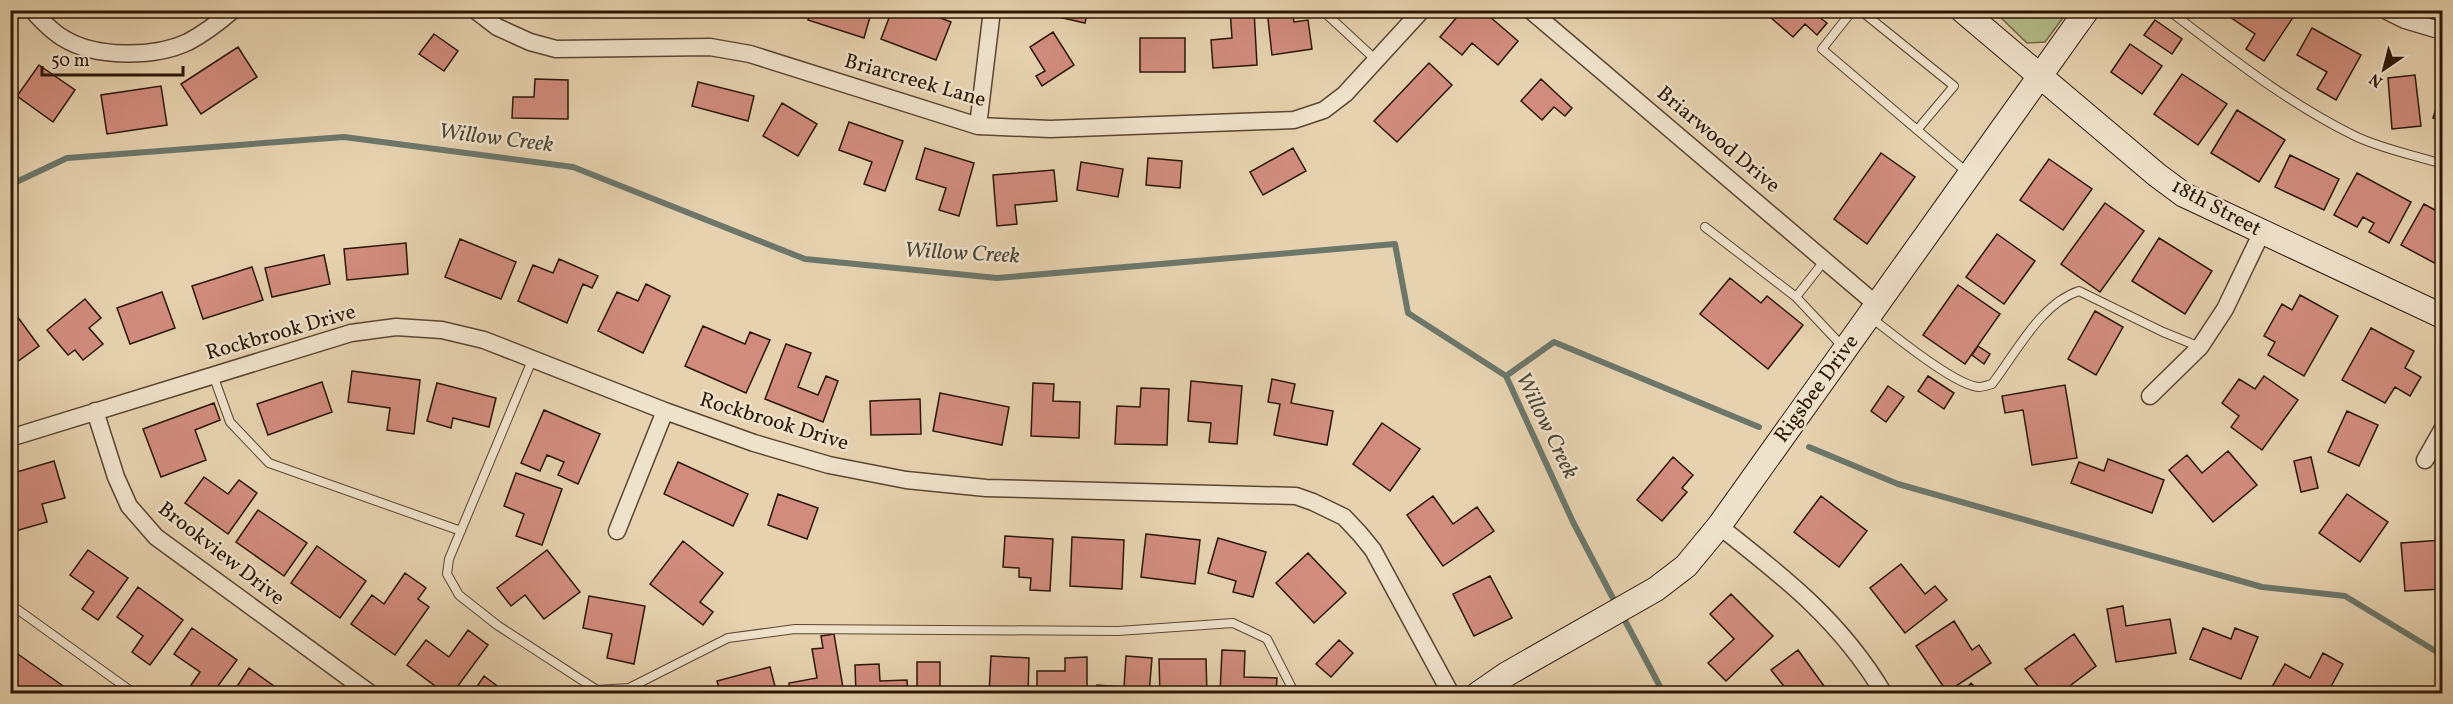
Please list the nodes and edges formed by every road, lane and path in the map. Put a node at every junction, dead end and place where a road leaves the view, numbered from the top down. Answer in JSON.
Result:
{"nodes":[{"id":1,"x":32,"y":10,"type":"edge"},
{"id":2,"x":233,"y":10,"type":"edge"},
{"id":3,"x":475,"y":10,"type":"edge"},
{"id":4,"x":992,"y":10,"type":"edge"},
{"id":5,"x":1322,"y":10,"type":"edge"},
{"id":6,"x":1422,"y":10,"type":"edge"},
{"id":7,"x":1530,"y":10,"type":"edge"},
{"id":8,"x":1853,"y":10,"type":"edge"},
{"id":9,"x":1860,"y":10,"type":"edge"},
{"id":10,"x":1962,"y":10,"type":"edge"},
{"id":11,"x":2087,"y":10,"type":"edge"},
{"id":12,"x":2168,"y":10,"type":"edge"},
{"id":13,"x":2385,"y":10,"type":"edge"},
{"id":14,"x":2442,"y":32,"type":"edge"},
{"id":15,"x":1376,"y":60,"type":"junction"},
{"id":16,"x":2040,"y":77,"type":"junction"},
{"id":17,"x":978,"y":126,"type":"junction"},
{"id":18,"x":1917,"y":130,"type":"junction"},
{"id":19,"x":2442,"y":165,"type":"edge"},
{"id":20,"x":1970,"y":175,"type":"junction"},
{"id":21,"x":1705,"y":227,"type":"dead end"},
{"id":22,"x":2262,"y":232,"type":"junction"},
{"id":23,"x":1825,"y":260,"type":"junction"},
{"id":24,"x":1796,"y":297,"type":"junction"},
{"id":25,"x":1873,"y":310,"type":"junction"},
{"id":26,"x":2442,"y":316,"type":"edge"},
{"id":27,"x":2200,"y":347,"type":"junction"},
{"id":28,"x":1845,"y":349,"type":"junction"},
{"id":29,"x":533,"y":358,"type":"junction"},
{"id":30,"x":213,"y":375,"type":"junction"},
{"id":31,"x":2150,"y":396,"type":"dead end"},
{"id":32,"x":95,"y":411,"type":"junction"},
{"id":33,"x":665,"y":411,"type":"junction"},
{"id":34,"x":2442,"y":430,"type":"edge"},
{"id":35,"x":10,"y":438,"type":"edge"},
{"id":36,"x":2425,"y":460,"type":"dead end"},
{"id":37,"x":1719,"y":526,"type":"junction"},
{"id":38,"x":461,"y":531,"type":"junction"},
{"id":39,"x":617,"y":531,"type":"dead end"},
{"id":40,"x":10,"y":604,"type":"edge"},
{"id":41,"x":135,"y":693,"type":"edge"},
{"id":42,"x":371,"y":693,"type":"edge"},
{"id":43,"x":1295,"y":693,"type":"edge"},
{"id":44,"x":1451,"y":693,"type":"edge"},
{"id":45,"x":1478,"y":693,"type":"edge"},
{"id":46,"x":1884,"y":693,"type":"edge"}],
"edges":[{"from":1,"to":2,"type":"street"},
{"from":3,"to":17,"type":"street","name":"Briarcreek Lane"},
{"from":4,"to":17,"type":"street"},
{"from":5,"to":15,"type":"lane"},
{"from":6,"to":15,"type":"street","name":"Briarcreek Lane"},
{"from":7,"to":23,"type":"street","name":"Briarwood Drive"},
{"from":8,"to":18,"type":"lane"},
{"from":9,"to":18,"type":"lane"},
{"from":10,"to":16,"type":"street","name":"18th Street"},
{"from":11,"to":16,"type":"street","name":"Rigsbee Drive"},
{"from":12,"to":19,"type":"lane"},
{"from":13,"to":14,"type":"street"},
{"from":15,"to":17,"type":"street","name":"Briarcreek Lane"},
{"from":16,"to":20,"type":"street","name":"Rigsbee Drive"},
{"from":16,"to":22,"type":"street","name":"18th Street"},
{"from":18,"to":20,"type":"lane"},
{"from":20,"to":25,"type":"street","name":"Rigsbee Drive"},
{"from":21,"to":24,"type":"lane"},
{"from":22,"to":26,"type":"street","name":"18th Street"},
{"from":22,"to":27,"type":"street"},
{"from":23,"to":24,"type":"lane"},
{"from":23,"to":25,"type":"street","name":"Briarwood Drive"},
{"from":24,"to":28,"type":"lane"},
{"from":25,"to":27,"type":"lane"},
{"from":25,"to":28,"type":"street","name":"Rigsbee Drive"},
{"from":27,"to":31,"type":"street"},
{"from":28,"to":37,"type":"street","name":"Rigsbee Drive"},
{"from":29,"to":30,"type":"street","name":"Rockbrook Drive"},
{"from":29,"to":33,"type":"street","name":"Rockbrook Drive"},
{"from":29,"to":38,"type":"lane"},
{"from":30,"to":32,"type":"street","name":"Rockbrook Drive"},
{"from":30,"to":38,"type":"lane"},
{"from":32,"to":35,"type":"street","name":"Rockbrook Drive"},
{"from":32,"to":42,"type":"street","name":"Brookview Drive"},
{"from":33,"to":39,"type":"street"},
{"from":33,"to":44,"type":"street","name":"Rockbrook Drive"},
{"from":34,"to":36,"type":"street"},
{"from":37,"to":45,"type":"street","name":"Rigsbee Drive"},
{"from":37,"to":46,"type":"street"},
{"from":38,"to":43,"type":"lane"},
{"from":40,"to":41,"type":"lane"}]}
